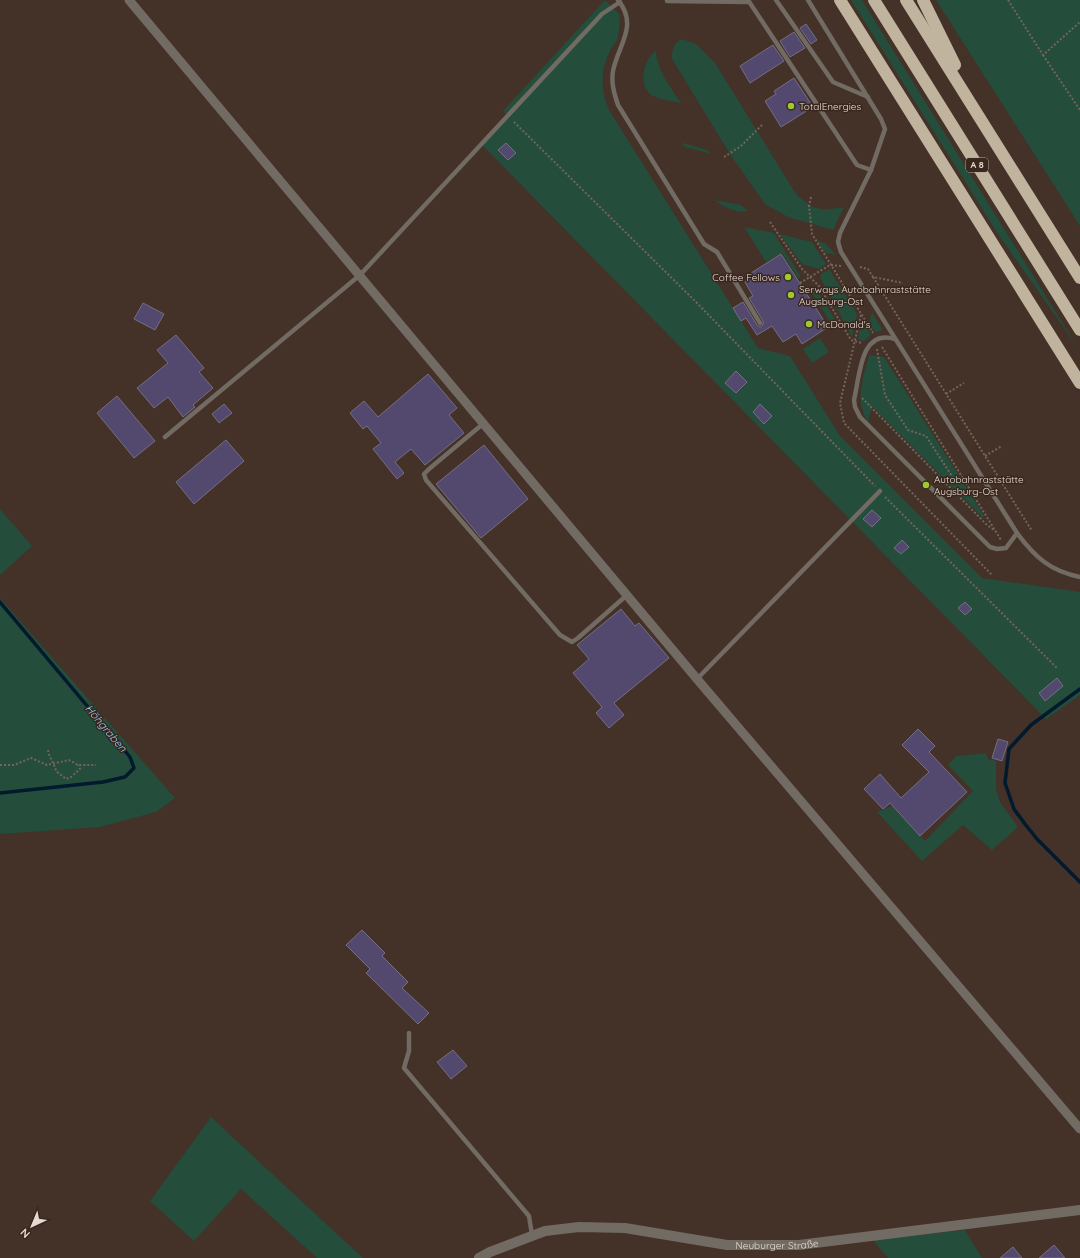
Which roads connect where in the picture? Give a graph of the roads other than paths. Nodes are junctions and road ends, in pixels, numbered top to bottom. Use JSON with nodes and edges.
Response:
{"nodes":[{"id":1,"x":129,"y":0,"type":"edge"},
{"id":2,"x":776,"y":0,"type":"edge"},
{"id":3,"x":808,"y":0,"type":"edge"},
{"id":4,"x":840,"y":0,"type":"edge"},
{"id":5,"x":874,"y":0,"type":"edge"},
{"id":6,"x":906,"y":0,"type":"edge"},
{"id":7,"x":923,"y":0,"type":"edge"},
{"id":8,"x":619,"y":1,"type":"edge"},
{"id":9,"x":667,"y":1,"type":"edge"},
{"id":10,"x":748,"y":1,"type":"edge"},
{"id":11,"x":868,"y":97,"type":"junction"},
{"id":12,"x":985,"y":125,"type":"junction"},
{"id":13,"x":871,"y":170,"type":"junction"},
{"id":14,"x":360,"y":275,"type":"junction"},
{"id":15,"x":1080,"y":278,"type":"edge"},
{"id":16,"x":760,"y":323,"type":"dead end"},
{"id":17,"x":1080,"y":330,"type":"edge"},
{"id":18,"x":896,"y":339,"type":"junction"},
{"id":19,"x":1080,"y":383,"type":"edge"},
{"id":20,"x":484,"y":423,"type":"junction"},
{"id":21,"x":165,"y":437,"type":"dead end"},
{"id":22,"x":880,"y":491,"type":"road end"},
{"id":23,"x":1017,"y":533,"type":"junction"},
{"id":24,"x":1080,"y":576,"type":"edge"},
{"id":25,"x":627,"y":595,"type":"junction"},
{"id":26,"x":697,"y":679,"type":"junction"},
{"id":27,"x":409,"y":1033,"type":"dead end"},
{"id":28,"x":1080,"y":1129,"type":"edge"},
{"id":29,"x":1080,"y":1210,"type":"edge"},
{"id":30,"x":532,"y":1235,"type":"junction"},
{"id":31,"x":480,"y":1258,"type":"edge"}],
"edges":[{"from":1,"to":14,"type":"street"},
{"from":2,"to":11,"type":"lane"},
{"from":3,"to":11,"type":"lane"},
{"from":4,"to":19,"type":"highway"},
{"from":5,"to":17,"type":"highway","number":"A 8"},
{"from":6,"to":12,"type":"highway","number":"A 8"},
{"from":7,"to":12,"type":"highway"},
{"from":8,"to":14,"type":"lane"},
{"from":8,"to":16,"type":"lane"},
{"from":9,"to":10,"type":"lane"},
{"from":10,"to":13,"type":"lane"},
{"from":11,"to":13,"type":"lane"},
{"from":12,"to":15,"type":"highway","number":"A 8"},
{"from":13,"to":18,"type":"lane"},
{"from":14,"to":20,"type":"street"},
{"from":14,"to":21,"type":"lane"},
{"from":18,"to":23,"type":"lane"},
{"from":18,"to":23,"type":"lane"},
{"from":20,"to":25,"type":"street"},
{"from":20,"to":25,"type":"lane"},
{"from":22,"to":26,"type":"lane"},
{"from":23,"to":24,"type":"lane"},
{"from":25,"to":26,"type":"street"},
{"from":26,"to":28,"type":"street"},
{"from":27,"to":30,"type":"lane"},
{"from":29,"to":30,"type":"street","name":"Neuburger Straße"},
{"from":30,"to":31,"type":"street","name":"Neuburger Straße"}]}
